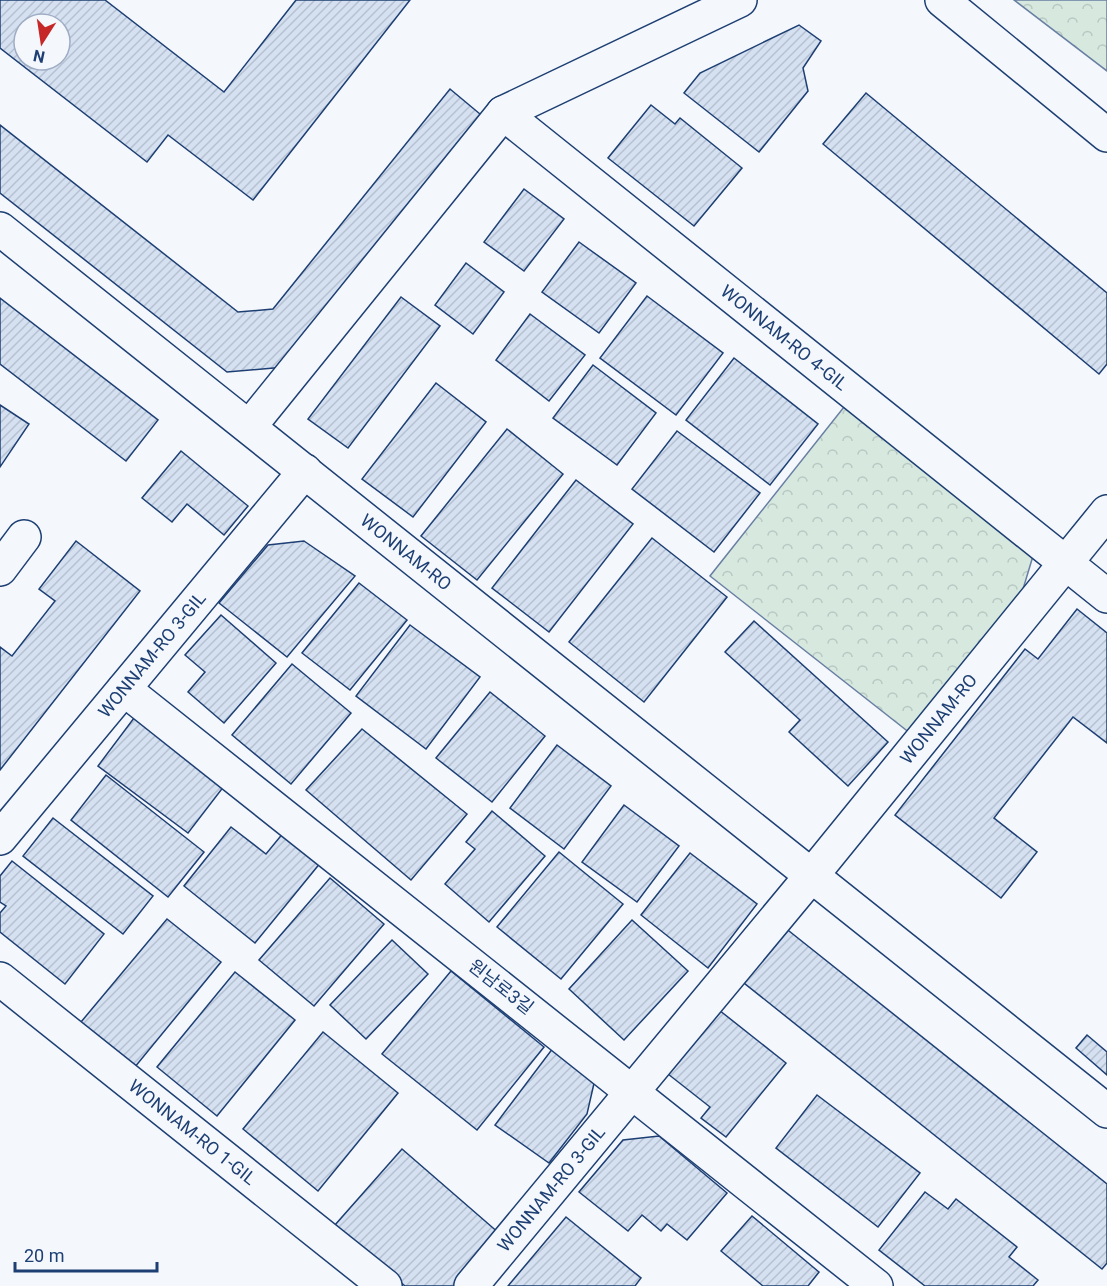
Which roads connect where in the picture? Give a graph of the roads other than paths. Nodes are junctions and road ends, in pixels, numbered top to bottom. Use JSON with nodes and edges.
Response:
{"nodes":[{"id":1,"x":740,"y":0,"type":"edge"},
{"id":2,"x":942,"y":0,"type":"edge"},
{"id":3,"x":502,"y":113,"type":"junction"},
{"id":4,"x":1107,"y":135,"type":"edge"},
{"id":5,"x":0,"y":229,"type":"edge"},
{"id":6,"x":250,"y":426,"type":"junction"},
{"id":7,"x":305,"y":471,"type":"junction"},
{"id":8,"x":1107,"y":512,"type":"edge"},
{"id":9,"x":24,"y":537,"type":"dead end"},
{"id":10,"x":1065,"y":562,"type":"junction"},
{"id":11,"x":0,"y":569,"type":"edge"},
{"id":12,"x":1107,"y":596,"type":"edge"},
{"id":13,"x":124,"y":689,"type":"junction"},
{"id":14,"x":0,"y":838,"type":"edge"},
{"id":15,"x":812,"y":875,"type":"junction"},
{"id":16,"x":0,"y":979,"type":"edge"},
{"id":17,"x":633,"y":1092,"type":"junction"},
{"id":18,"x":1107,"y":1111,"type":"edge"},
{"id":19,"x":385,"y":1286,"type":"edge"},
{"id":20,"x":471,"y":1286,"type":"edge"},
{"id":21,"x":876,"y":1286,"type":"edge"}],
"edges":[{"from":1,"to":3,"type":"street"},
{"from":2,"to":4,"type":"street"},
{"from":3,"to":6,"type":"street"},
{"from":3,"to":10,"type":"street","name":"WONNAM-RO 4-GIL"},
{"from":5,"to":6,"type":"street","name":"WONNAM-RO"},
{"from":6,"to":7,"type":"street","name":"WONNAM-RO"},
{"from":7,"to":13,"type":"street","name":"WONNAM-RO 3-GIL"},
{"from":7,"to":15,"type":"street","name":"WONNAM-RO"},
{"from":8,"to":10,"type":"street"},
{"from":9,"to":11,"type":"street"},
{"from":10,"to":12,"type":"street","name":"WONNAM-RO 4-GIL"},
{"from":10,"to":15,"type":"street","name":"WONNAM-RO"},
{"from":13,"to":14,"type":"street","name":"WONNAM-RO 3-GIL"},
{"from":13,"to":17,"type":"street","name":"원남로3길"},
{"from":15,"to":17,"type":"street","name":"WONNAM-RO"},
{"from":15,"to":18,"type":"street","name":"WONNAM-RO"},
{"from":16,"to":19,"type":"street","name":"WONNAM-RO 1-GIL"},
{"from":17,"to":20,"type":"street","name":"WONNAM-RO 3-GIL"},
{"from":17,"to":21,"type":"street","name":"원남로3길"}]}
